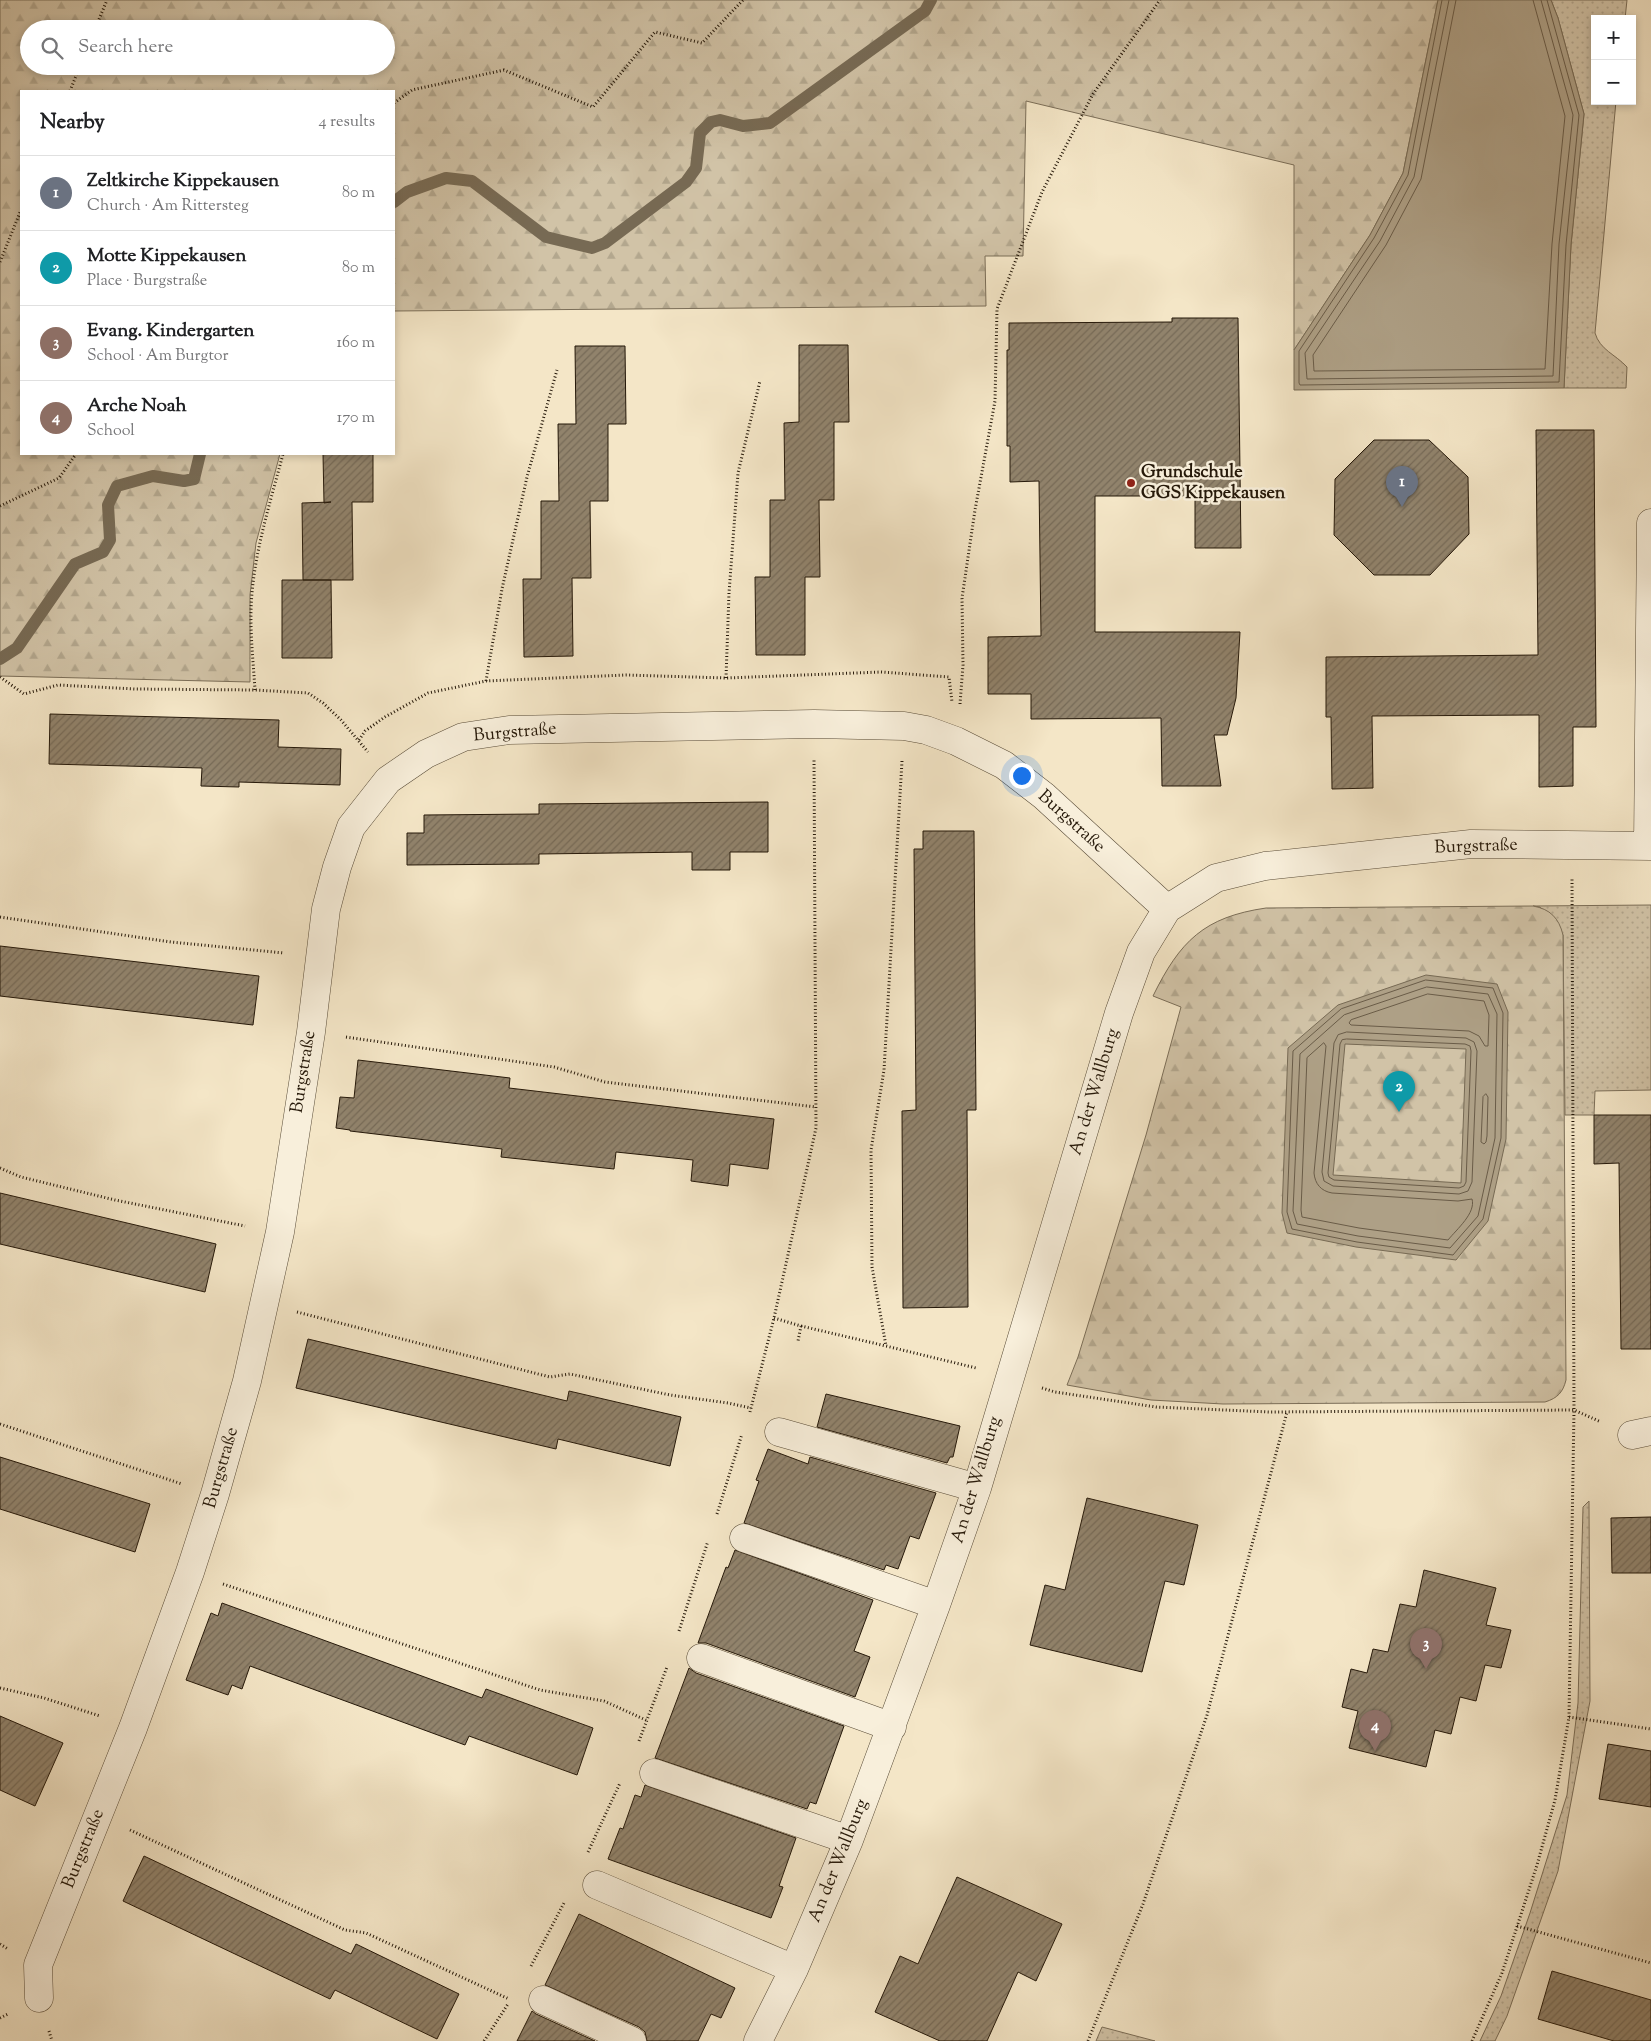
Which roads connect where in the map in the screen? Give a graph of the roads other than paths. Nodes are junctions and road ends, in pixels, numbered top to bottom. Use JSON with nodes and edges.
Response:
{"nodes":[{"id":1,"x":1651,"y":523,"type":"edge"},
{"id":2,"x":1651,"y":539,"type":"edge"},
{"id":3,"x":1650,"y":846,"type":"edge"},
{"id":4,"x":1167,"y":909,"type":"junction"},
{"id":5,"x":779,"y":1432,"type":"dead end"},
{"id":6,"x":977,"y":1488,"type":"junction"},
{"id":7,"x":744,"y":1538,"type":"dead end"},
{"id":8,"x":936,"y":1605,"type":"junction"},
{"id":9,"x":701,"y":1658,"type":"dead end"},
{"id":10,"x":892,"y":1727,"type":"junction"},
{"id":11,"x":654,"y":1773,"type":"dead end"},
{"id":12,"x":849,"y":1840,"type":"junction"},
{"id":13,"x":597,"y":1885,"type":"dead end"},
{"id":14,"x":794,"y":1969,"type":"junction"},
{"id":15,"x":39,"y":1998,"type":"dead end"},
{"id":16,"x":543,"y":2000,"type":"dead end"},
{"id":17,"x":632,"y":2041,"type":"edge"},
{"id":18,"x":758,"y":2041,"type":"edge"}],
"edges":[{"from":1,"to":2,"type":"street"},
{"from":2,"to":3,"type":"street"},
{"from":3,"to":4,"type":"street","name":"Burgstraße"},
{"from":4,"to":6,"type":"street","name":"An der Wallburg"},
{"from":4,"to":15,"type":"street","name":"Burgstraße"},
{"from":5,"to":6,"type":"street"},
{"from":6,"to":8,"type":"street","name":"An der Wallburg"},
{"from":7,"to":8,"type":"street"},
{"from":8,"to":10,"type":"street","name":"An der Wallburg"},
{"from":9,"to":10,"type":"street"},
{"from":10,"to":12,"type":"street","name":"An der Wallburg"},
{"from":11,"to":12,"type":"street"},
{"from":12,"to":14,"type":"street","name":"An der Wallburg"},
{"from":13,"to":14,"type":"street"},
{"from":14,"to":18,"type":"street","name":"An der Wallburg"},
{"from":16,"to":17,"type":"street"}]}
